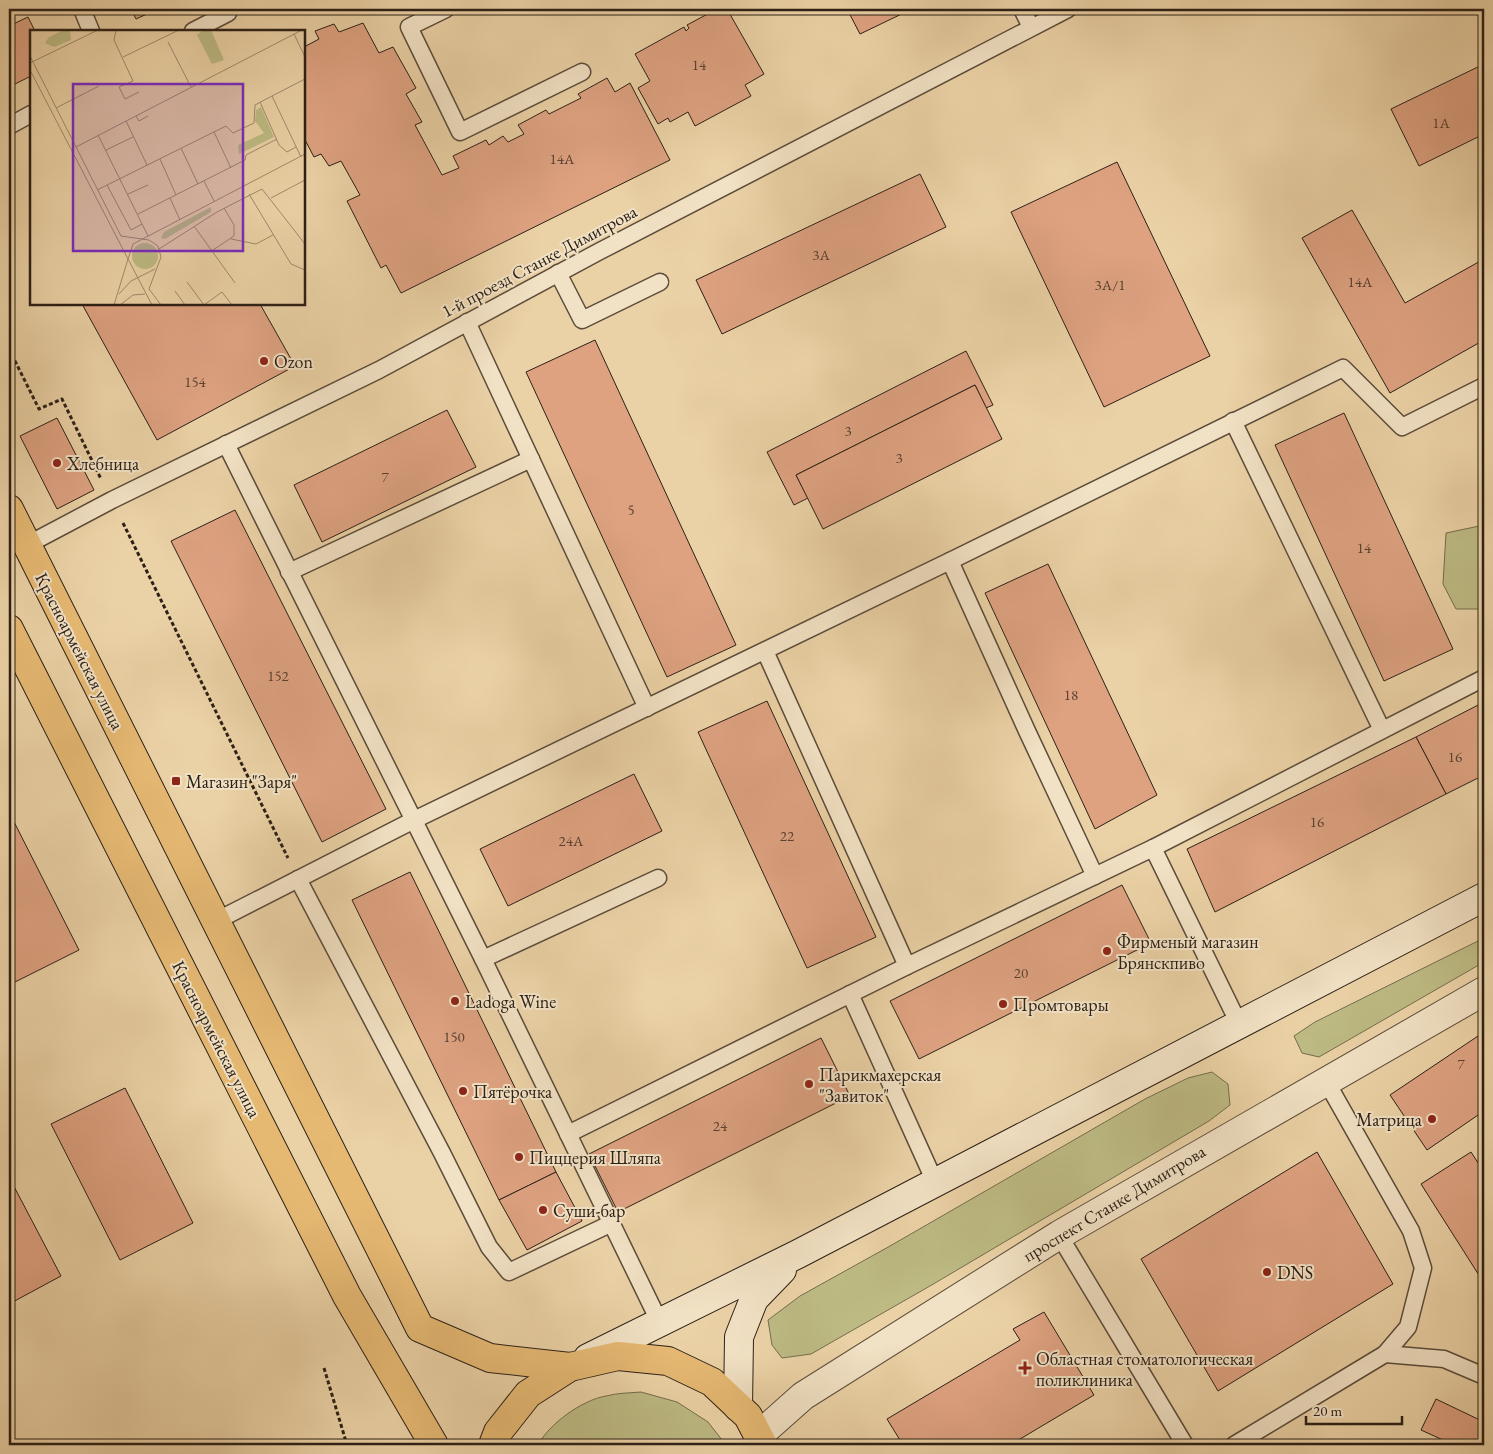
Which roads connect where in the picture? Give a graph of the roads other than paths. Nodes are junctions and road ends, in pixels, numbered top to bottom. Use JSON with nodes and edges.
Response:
{"nodes":[{"id":1,"x":82,"y":9,"type":"edge"},
{"id":2,"x":446,"y":9,"type":"edge"},
{"id":3,"x":1022,"y":9,"type":"edge"},
{"id":4,"x":1068,"y":9,"type":"edge"},
{"id":5,"x":228,"y":14,"type":"dead end"},
{"id":6,"x":1031,"y":27,"type":"junction"},
{"id":7,"x":92,"y":30,"type":"edge"},
{"id":8,"x":195,"y":30,"type":"edge"},
{"id":9,"x":582,"y":72,"type":"dead end"},
{"id":10,"x":30,"y":115,"type":"edge"},
{"id":11,"x":9,"y":126,"type":"edge"},
{"id":12,"x":558,"y":274,"type":"junction"},
{"id":13,"x":660,"y":282,"type":"dead end"},
{"id":14,"x":467,"y":322,"type":"junction"},
{"id":15,"x":1484,"y":386,"type":"edge"},
{"id":16,"x":1233,"y":421,"type":"junction"},
{"id":17,"x":226,"y":444,"type":"junction"},
{"id":18,"x":531,"y":458,"type":"junction"},
{"id":19,"x":9,"y":509,"type":"edge"},
{"id":20,"x":26,"y":545,"type":"junction"},
{"id":21,"x":950,"y":561,"type":"junction"},
{"id":22,"x":289,"y":572,"type":"junction"},
{"id":23,"x":9,"y":629,"type":"edge"},
{"id":24,"x":765,"y":651,"type":"junction"},
{"id":25,"x":1484,"y":678,"type":"edge"},
{"id":26,"x":647,"y":708,"type":"junction"},
{"id":27,"x":1382,"y":730,"type":"junction"},
{"id":28,"x":412,"y":821,"type":"junction"},
{"id":29,"x":1153,"y":848,"type":"junction"},
{"id":30,"x":1095,"y":876,"type":"junction"},
{"id":31,"x":658,"y":878,"type":"dead end"},
{"id":32,"x":298,"y":880,"type":"junction"},
{"id":33,"x":1484,"y":897,"type":"edge"},
{"id":34,"x":216,"y":921,"type":"junction"},
{"id":35,"x":483,"y":959,"type":"junction"},
{"id":36,"x":906,"y":966,"type":"junction"},
{"id":37,"x":1484,"y":991,"type":"edge"},
{"id":38,"x":850,"y":994,"type":"junction"},
{"id":39,"x":1239,"y":1024,"type":"junction"},
{"id":40,"x":1326,"y":1081,"type":"junction"},
{"id":41,"x":568,"y":1134,"type":"junction"},
{"id":42,"x":935,"y":1182,"type":"junction"},
{"id":43,"x":610,"y":1224,"type":"junction"},
{"id":44,"x":1059,"y":1235,"type":"junction"},
{"id":45,"x":798,"y":1254,"type":"junction"},
{"id":46,"x":660,"y":1323,"type":"junction"},
{"id":47,"x":1385,"y":1354,"type":"junction"},
{"id":48,"x":570,"y":1367,"type":"junction"},
{"id":49,"x":1484,"y":1376,"type":"edge"},
{"id":50,"x":738,"y":1407,"type":"junction"},
{"id":51,"x":760,"y":1441,"type":"edge"},
{"id":52,"x":434,"y":1445,"type":"edge"},
{"id":53,"x":493,"y":1445,"type":"edge"},
{"id":54,"x":1185,"y":1445,"type":"edge"},
{"id":55,"x":1234,"y":1445,"type":"edge"}],
"edges":[{"from":1,"to":7,"type":"lane"},
{"from":2,"to":9,"type":"lane"},
{"from":3,"to":6,"type":"lane"},
{"from":4,"to":6,"type":"lane","name":"1-й проезд Станке Димитрова"},
{"from":5,"to":8,"type":"lane"},
{"from":6,"to":12,"type":"lane","name":"1-й проезд Станке Димитрова"},
{"from":10,"to":11,"type":"lane"},
{"from":12,"to":13,"type":"lane"},
{"from":12,"to":14,"type":"lane","name":"1-й проезд Станке Димитрова"},
{"from":14,"to":17,"type":"lane","name":"1-й проезд Станке Димитрова"},
{"from":14,"to":18,"type":"lane"},
{"from":15,"to":16,"type":"lane"},
{"from":16,"to":21,"type":"lane"},
{"from":16,"to":27,"type":"lane"},
{"from":17,"to":20,"type":"lane","name":"1-й проезд Станке Димитрова"},
{"from":17,"to":22,"type":"lane"},
{"from":18,"to":22,"type":"lane"},
{"from":18,"to":26,"type":"lane"},
{"from":19,"to":20,"type":"main road","name":"Красноармейская улица"},
{"from":20,"to":34,"type":"main road","name":"Красноармейская улица"},
{"from":21,"to":24,"type":"lane"},
{"from":21,"to":30,"type":"lane"},
{"from":22,"to":28,"type":"lane"},
{"from":23,"to":52,"type":"main road","name":"Красноармейская улица"},
{"from":24,"to":26,"type":"lane"},
{"from":24,"to":36,"type":"lane"},
{"from":25,"to":27,"type":"lane"},
{"from":26,"to":28,"type":"lane"},
{"from":27,"to":29,"type":"lane"},
{"from":28,"to":32,"type":"lane"},
{"from":28,"to":35,"type":"lane"},
{"from":29,"to":30,"type":"lane"},
{"from":29,"to":39,"type":"lane"},
{"from":30,"to":36,"type":"lane"},
{"from":31,"to":35,"type":"lane"},
{"from":32,"to":34,"type":"lane"},
{"from":32,"to":43,"type":"lane"},
{"from":33,"to":39,"type":"main road"},
{"from":34,"to":48,"type":"main road","name":"Красноармейская улица"},
{"from":35,"to":41,"type":"lane"},
{"from":36,"to":38,"type":"lane"},
{"from":37,"to":40,"type":"main road","name":"проспект Станке Димитрова"},
{"from":38,"to":41,"type":"lane"},
{"from":38,"to":42,"type":"lane"},
{"from":39,"to":42,"type":"main road"},
{"from":40,"to":44,"type":"main road","name":"проспект Станке Димитрова"},
{"from":40,"to":47,"type":"lane"},
{"from":41,"to":43,"type":"lane"},
{"from":42,"to":45,"type":"main road"},
{"from":43,"to":46,"type":"lane"},
{"from":44,"to":51,"type":"main road","name":"проспект Станке Димитрова"},
{"from":44,"to":54,"type":"lane"},
{"from":45,"to":46,"type":"main road"},
{"from":45,"to":50,"type":"main road"},
{"from":46,"to":48,"type":"main road"},
{"from":47,"to":49,"type":"lane"},
{"from":47,"to":55,"type":"lane"},
{"from":48,"to":50,"type":"main road"},
{"from":48,"to":53,"type":"main road"},
{"from":50,"to":51,"type":"main road"}]}
